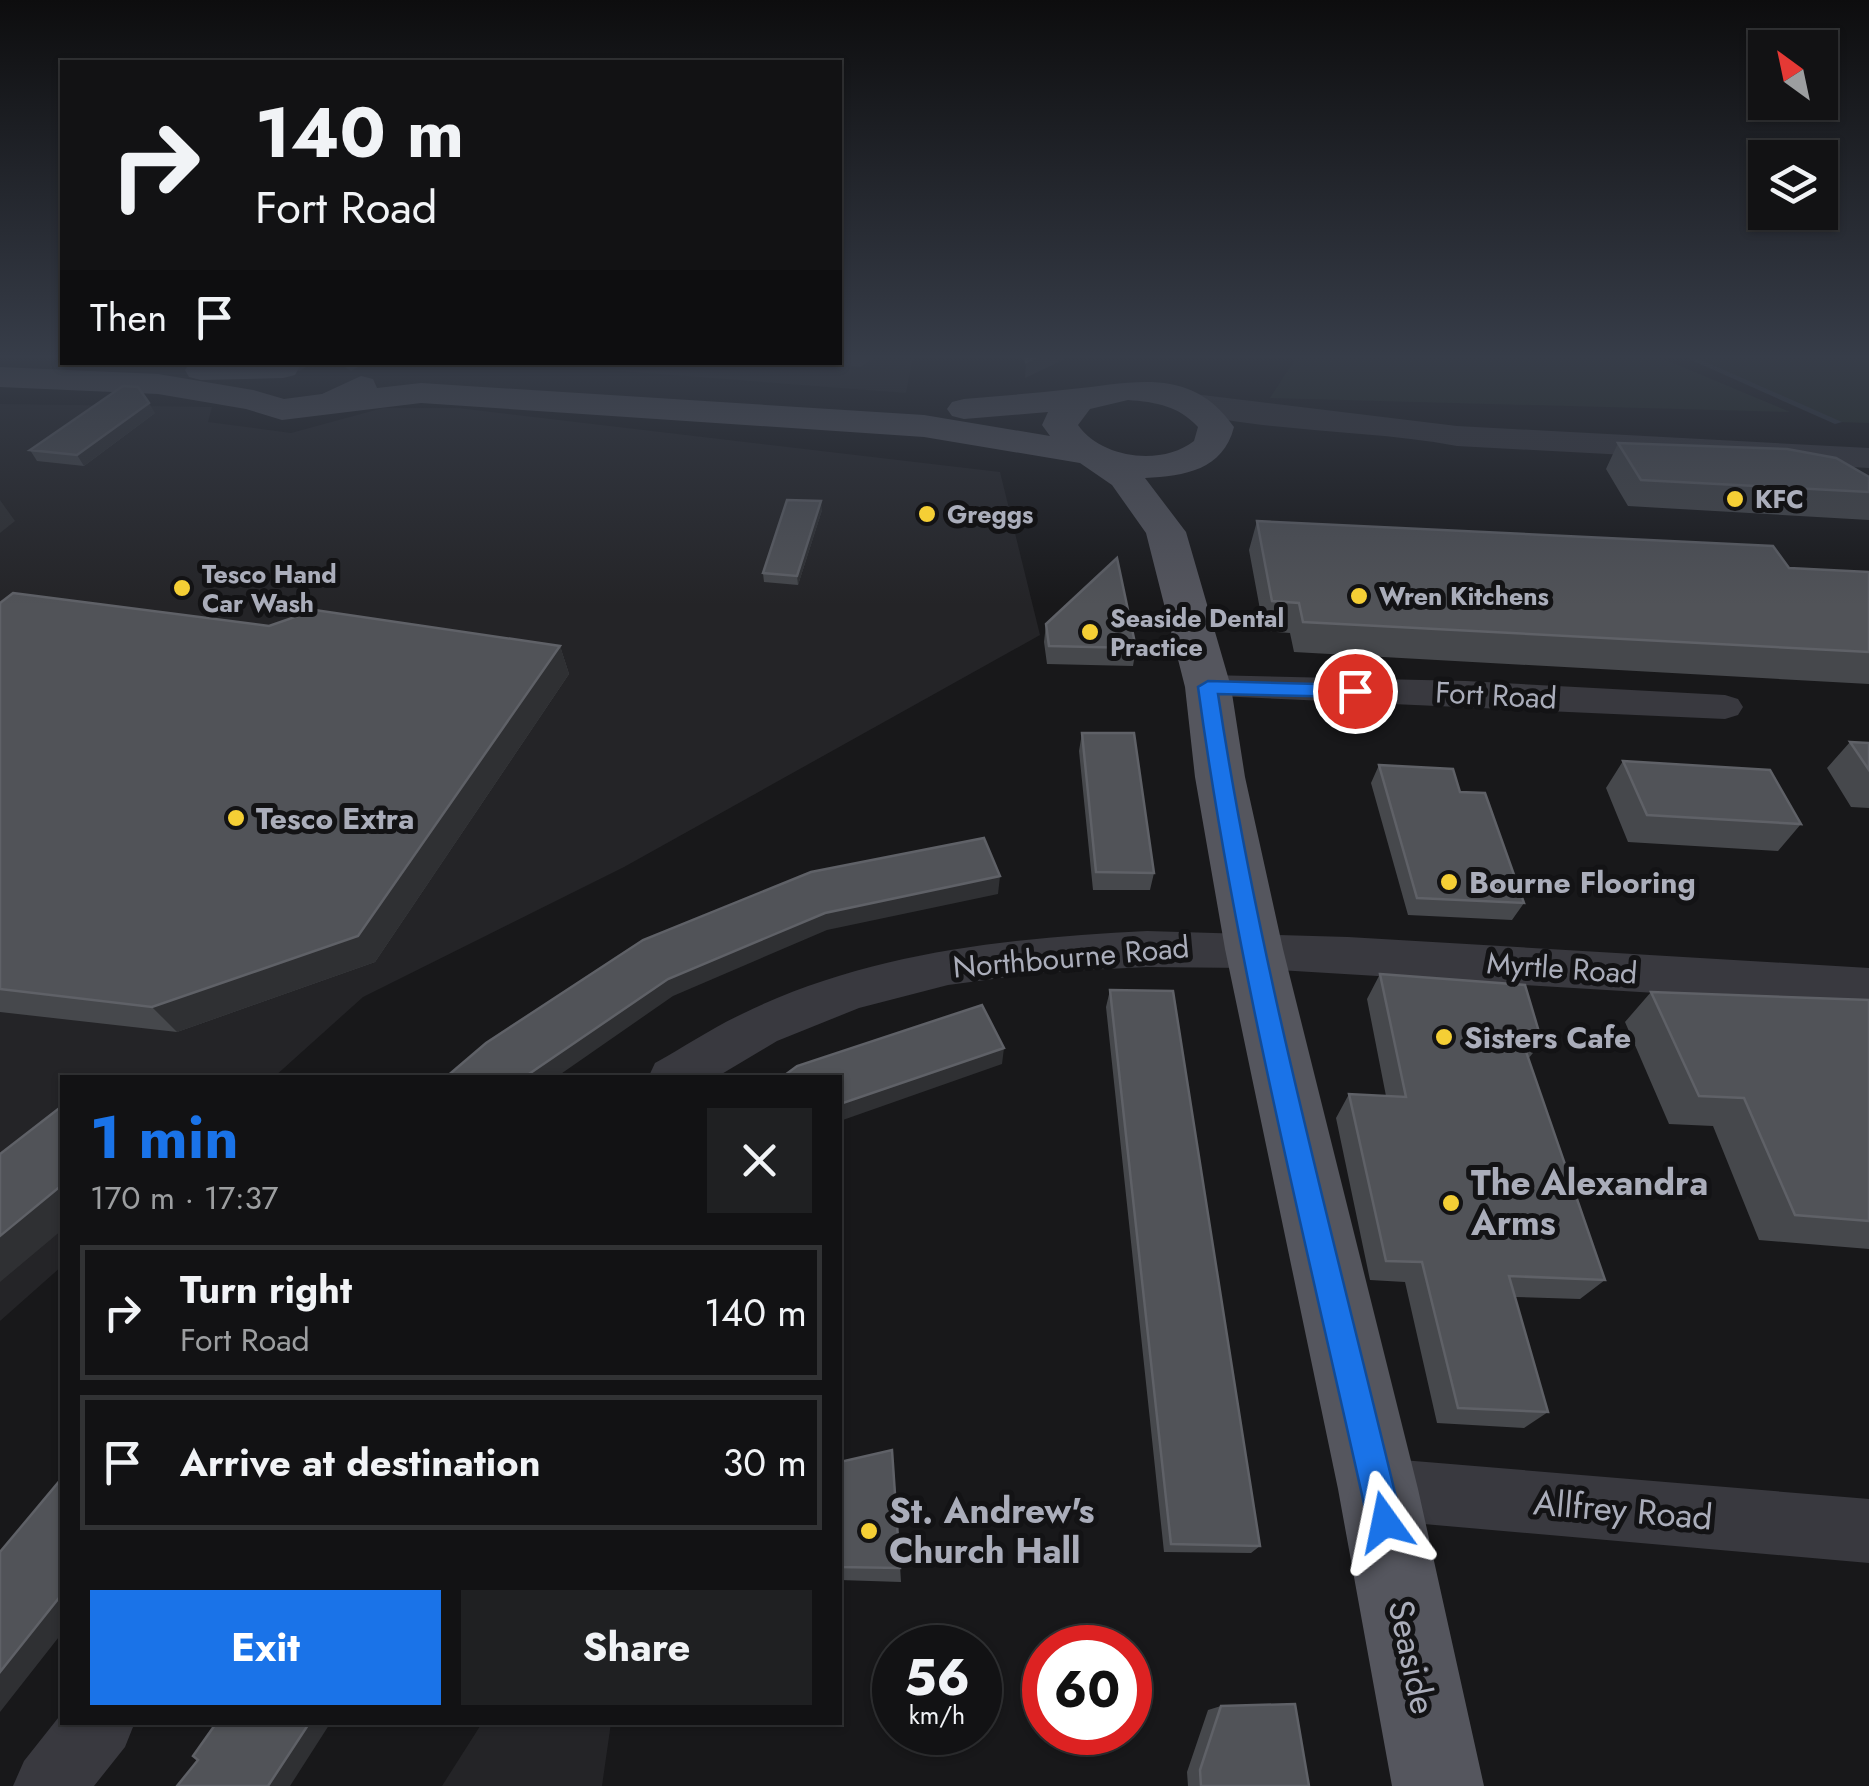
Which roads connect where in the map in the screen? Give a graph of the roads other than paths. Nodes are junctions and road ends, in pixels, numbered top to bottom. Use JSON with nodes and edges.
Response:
{"nodes":[{"id":1,"x":1011,"y":438,"type":"edge"},
{"id":2,"x":1068,"y":438,"type":"edge"},
{"id":3,"x":1216,"y":438,"type":"edge"},
{"id":4,"x":1445,"y":438,"type":"edge"},
{"id":5,"x":1502,"y":438,"type":"edge"},
{"id":6,"x":1092,"y":456,"type":"junction"},
{"id":7,"x":1196,"y":458,"type":"junction"},
{"id":8,"x":1869,"y":458,"type":"edge"},
{"id":9,"x":1166,"y":532,"type":"junction"},
{"id":10,"x":1208,"y":687,"type":"junction"},
{"id":11,"x":1724,"y":707,"type":"dead end"},
{"id":12,"x":1254,"y":949,"type":"junction"},
{"id":13,"x":1869,"y":987,"type":"edge"},
{"id":14,"x":677,"y":1075,"type":"edge"},
{"id":15,"x":1378,"y":1489,"type":"junction"},
{"id":16,"x":1869,"y":1531,"type":"edge"},
{"id":17,"x":98,"y":1725,"type":"edge"},
{"id":18,"x":50,"y":1786,"type":"edge"},
{"id":19,"x":1438,"y":1786,"type":"edge"}],
"edges":[{"from":1,"to":6,"type":"main road"},
{"from":2,"to":6,"type":"main road"},
{"from":3,"to":7,"type":"main road"},
{"from":4,"to":7,"type":"street"},
{"from":5,"to":8,"type":"street"},
{"from":6,"to":7,"type":"main road"},
{"from":6,"to":9,"type":"main road","name":"Seaside"},
{"from":7,"to":9,"type":"main road"},
{"from":9,"to":10,"type":"main road","name":"Seaside"},
{"from":10,"to":11,"type":"street","name":"Fort Road"},
{"from":10,"to":12,"type":"main road","name":"Seaside"},
{"from":12,"to":13,"type":"street","name":"Myrtle Road"},
{"from":12,"to":14,"type":"street","name":"Northbourne Road"},
{"from":12,"to":15,"type":"main road","name":"Seaside"},
{"from":15,"to":16,"type":"street","name":"Allfrey Road"},
{"from":15,"to":19,"type":"main road","name":"Seaside"},
{"from":17,"to":18,"type":"street"}]}
